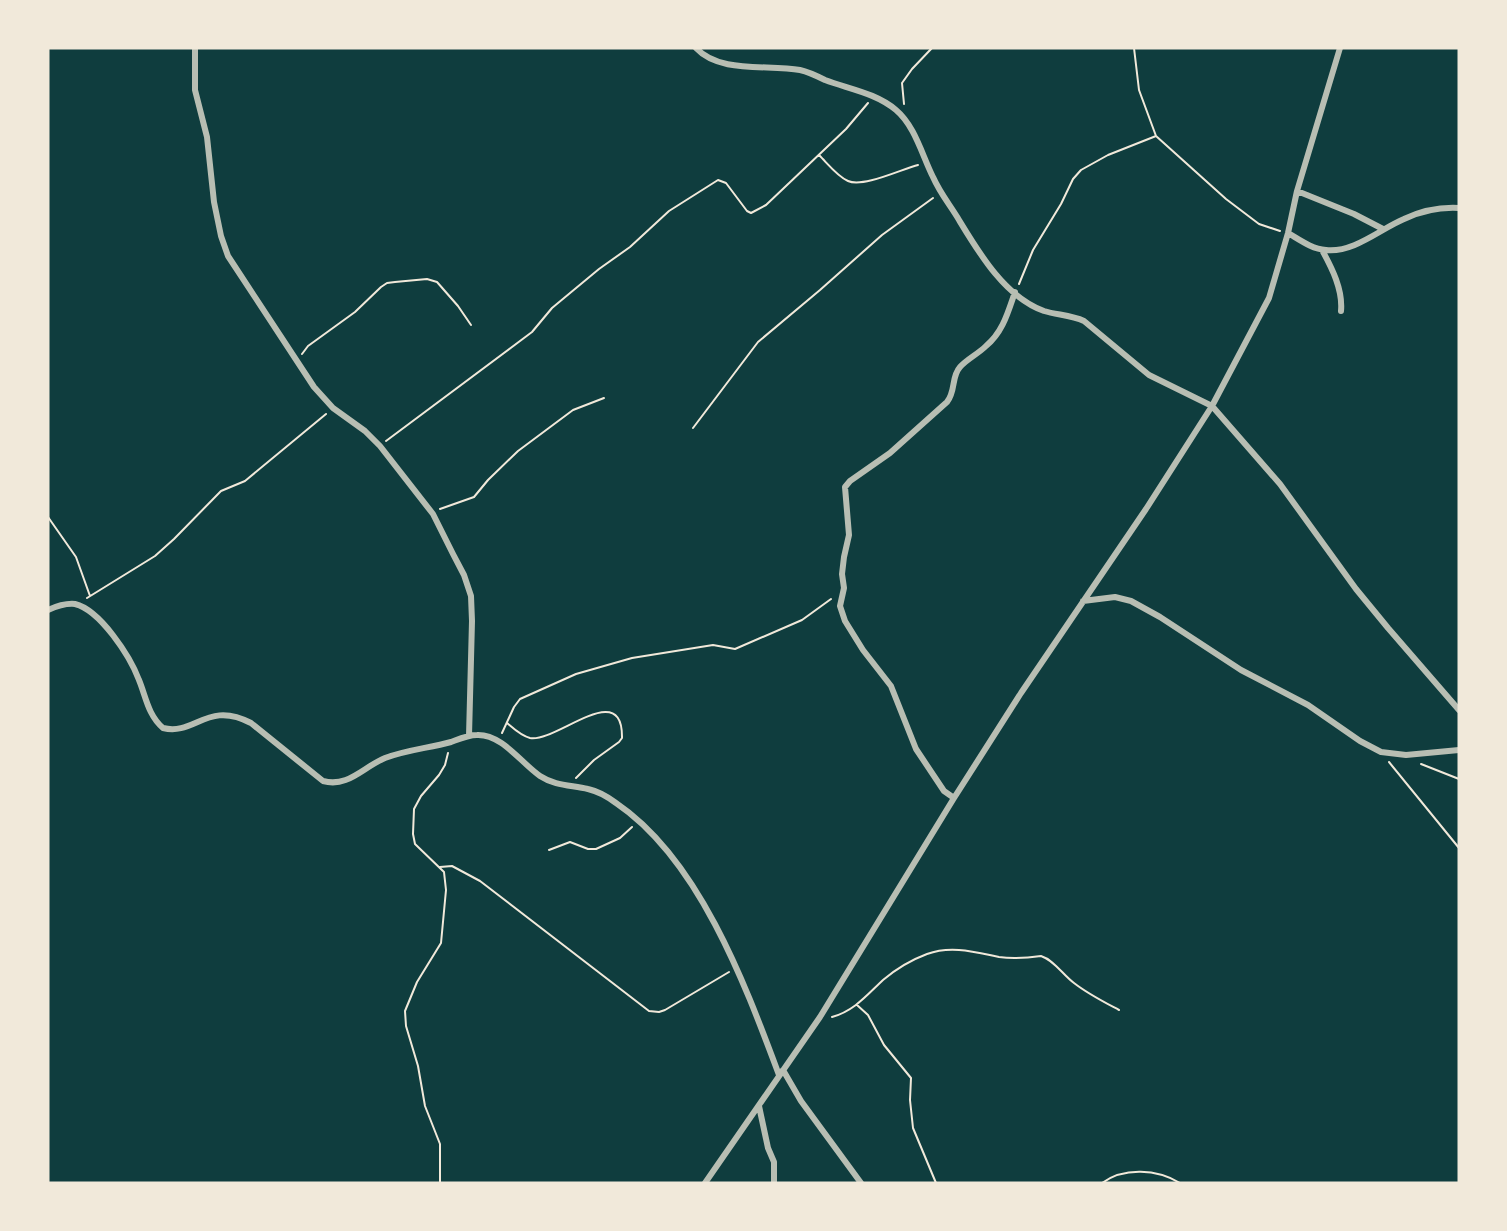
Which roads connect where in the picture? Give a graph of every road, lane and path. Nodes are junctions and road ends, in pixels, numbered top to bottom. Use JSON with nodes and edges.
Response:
{"nodes":[{"id":1,"x":195,"y":48,"type":"edge"},
{"id":2,"x":696,"y":48,"type":"edge"},
{"id":3,"x":932,"y":48,"type":"edge"},
{"id":4,"x":1134,"y":48,"type":"edge"},
{"id":5,"x":1340,"y":48,"type":"edge"},
{"id":6,"x":873,"y":96,"type":"junction"},
{"id":7,"x":904,"y":118,"type":"junction"},
{"id":8,"x":1156,"y":136,"type":"junction"},
{"id":9,"x":819,"y":155,"type":"junction"},
{"id":10,"x":926,"y":162,"type":"junction"},
{"id":11,"x":1297,"y":191,"type":"junction"},
{"id":12,"x":941,"y":193,"type":"junction"},
{"id":13,"x":1459,"y":208,"type":"edge"},
{"id":14,"x":1383,"y":229,"type":"junction"},
{"id":15,"x":1288,"y":233,"type":"junction"},
{"id":16,"x":1322,"y":250,"type":"junction"},
{"id":17,"x":1015,"y":292,"type":"junction"},
{"id":18,"x":1341,"y":311,"type":"dead end"},
{"id":19,"x":471,"y":325,"type":"dead end"},
{"id":20,"x":300,"y":365,"type":"junction"},
{"id":21,"x":604,"y":398,"type":"dead end"},
{"id":22,"x":1212,"y":406,"type":"junction"},
{"id":23,"x":333,"y":408,"type":"junction"},
{"id":24,"x":693,"y":428,"type":"dead end"},
{"id":25,"x":380,"y":446,"type":"junction"},
{"id":26,"x":433,"y":514,"type":"junction"},
{"id":27,"x":48,"y":518,"type":"edge"},
{"id":28,"x":843,"y":594,"type":"junction"},
{"id":29,"x":90,"y":596,"type":"junction"},
{"id":30,"x":1083,"y":601,"type":"junction"},
{"id":31,"x":78,"y":605,"type":"junction"},
{"id":32,"x":48,"y":610,"type":"edge"},
{"id":33,"x":1459,"y":710,"type":"edge"},
{"id":34,"x":507,"y":723,"type":"junction"},
{"id":35,"x":469,"y":736,"type":"junction"},
{"id":36,"x":499,"y":741,"type":"junction"},
{"id":37,"x":451,"y":742,"type":"junction"},
{"id":38,"x":1459,"y":750,"type":"edge"},
{"id":39,"x":1381,"y":752,"type":"junction"},
{"id":40,"x":1406,"y":755,"type":"junction"},
{"id":41,"x":1459,"y":779,"type":"edge"},
{"id":42,"x":568,"y":786,"type":"junction"},
{"id":43,"x":954,"y":798,"type":"junction"},
{"id":44,"x":644,"y":825,"type":"junction"},
{"id":45,"x":1459,"y":848,"type":"edge"},
{"id":46,"x":549,"y":850,"type":"dead end"},
{"id":47,"x":440,"y":867,"type":"junction"},
{"id":48,"x":735,"y":968,"type":"junction"},
{"id":49,"x":857,"y":1005,"type":"junction"},
{"id":50,"x":1119,"y":1010,"type":"dead end"},
{"id":51,"x":820,"y":1017,"type":"junction"},
{"id":52,"x":781,"y":1072,"type":"junction"},
{"id":53,"x":759,"y":1106,"type":"junction"},
{"id":54,"x":440,"y":1183,"type":"edge"},
{"id":55,"x":705,"y":1183,"type":"edge"},
{"id":56,"x":774,"y":1183,"type":"edge"},
{"id":57,"x":861,"y":1183,"type":"edge"},
{"id":58,"x":936,"y":1183,"type":"edge"},
{"id":59,"x":1102,"y":1183,"type":"edge"},
{"id":60,"x":1180,"y":1183,"type":"edge"}],
"edges":[{"from":1,"to":20,"type":"street"},
{"from":2,"to":6,"type":"street"},
{"from":3,"to":7,"type":"path"},
{"from":4,"to":8,"type":"path"},
{"from":5,"to":11,"type":"street"},
{"from":6,"to":7,"type":"street"},
{"from":6,"to":9,"type":"path"},
{"from":7,"to":10,"type":"street"},
{"from":8,"to":15,"type":"path"},
{"from":8,"to":17,"type":"path"},
{"from":9,"to":10,"type":"path"},
{"from":9,"to":25,"type":"path"},
{"from":10,"to":12,"type":"street"},
{"from":11,"to":14,"type":"street"},
{"from":11,"to":15,"type":"street"},
{"from":12,"to":17,"type":"street"},
{"from":12,"to":24,"type":"path"},
{"from":13,"to":14,"type":"street"},
{"from":14,"to":16,"type":"street"},
{"from":15,"to":16,"type":"street"},
{"from":15,"to":22,"type":"street"},
{"from":16,"to":18,"type":"street"},
{"from":17,"to":22,"type":"street"},
{"from":17,"to":28,"type":"street"},
{"from":19,"to":20,"type":"path"},
{"from":20,"to":23,"type":"street"},
{"from":21,"to":26,"type":"path"},
{"from":22,"to":30,"type":"street"},
{"from":22,"to":33,"type":"street"},
{"from":23,"to":25,"type":"street"},
{"from":23,"to":29,"type":"path"},
{"from":25,"to":26,"type":"street"},
{"from":26,"to":35,"type":"street"},
{"from":27,"to":29,"type":"path"},
{"from":28,"to":34,"type":"path"},
{"from":28,"to":43,"type":"street"},
{"from":29,"to":31,"type":"path"},
{"from":30,"to":39,"type":"street"},
{"from":30,"to":43,"type":"street"},
{"from":31,"to":32,"type":"street"},
{"from":31,"to":37,"type":"street"},
{"from":34,"to":36,"type":"path"},
{"from":34,"to":42,"type":"path"},
{"from":35,"to":36,"type":"street"},
{"from":35,"to":37,"type":"street"},
{"from":36,"to":42,"type":"street"},
{"from":37,"to":47,"type":"path"},
{"from":38,"to":40,"type":"street"},
{"from":39,"to":40,"type":"street"},
{"from":39,"to":45,"type":"path"},
{"from":40,"to":41,"type":"path"},
{"from":42,"to":44,"type":"street"},
{"from":43,"to":51,"type":"street"},
{"from":44,"to":46,"type":"path"},
{"from":44,"to":48,"type":"street"},
{"from":47,"to":48,"type":"path"},
{"from":47,"to":54,"type":"path"},
{"from":48,"to":52,"type":"street"},
{"from":49,"to":50,"type":"path"},
{"from":49,"to":51,"type":"path"},
{"from":49,"to":58,"type":"path"},
{"from":51,"to":52,"type":"street"},
{"from":52,"to":53,"type":"street"},
{"from":52,"to":57,"type":"street"},
{"from":53,"to":55,"type":"street"},
{"from":53,"to":56,"type":"street"},
{"from":59,"to":60,"type":"path"}]}
